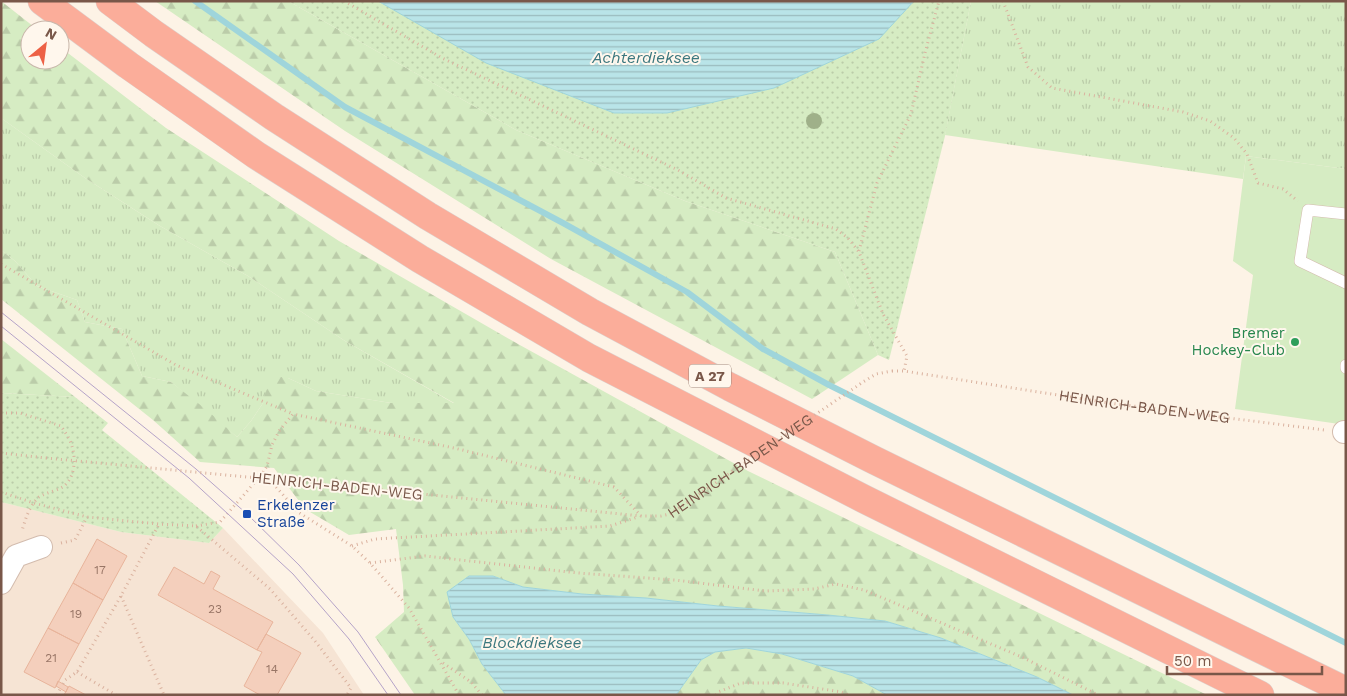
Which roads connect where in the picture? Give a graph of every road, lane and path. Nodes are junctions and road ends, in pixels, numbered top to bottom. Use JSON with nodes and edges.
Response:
{"nodes":[{"id":1,"x":42,"y":1,"type":"edge"},
{"id":2,"x":110,"y":1,"type":"edge"},
{"id":3,"x":344,"y":1,"type":"edge"},
{"id":4,"x":939,"y":1,"type":"edge"},
{"id":5,"x":1003,"y":1,"type":"edge"},
{"id":6,"x":1308,"y":210,"type":"junction"},
{"id":7,"x":1346,"y":214,"type":"edge"},
{"id":8,"x":859,"y":252,"type":"junction"},
{"id":9,"x":1,"y":264,"type":"edge"},
{"id":10,"x":1346,"y":283,"type":"edge"},
{"id":11,"x":904,"y":371,"type":"junction"},
{"id":12,"x":1,"y":413,"type":"edge"},
{"id":13,"x":293,"y":414,"type":"junction"},
{"id":14,"x":1345,"y":432,"type":"edge"},
{"id":15,"x":1,"y":453,"type":"edge"},
{"id":16,"x":263,"y":472,"type":"junction"},
{"id":17,"x":1,"y":492,"type":"edge"},
{"id":18,"x":34,"y":503,"type":"junction"},
{"id":19,"x":641,"y":516,"type":"junction"},
{"id":20,"x":87,"y":517,"type":"junction"},
{"id":21,"x":159,"y":524,"type":"junction"},
{"id":22,"x":196,"y":526,"type":"junction"},
{"id":23,"x":352,"y":546,"type":"junction"},
{"id":24,"x":41,"y":547,"type":"joint"},
{"id":25,"x":370,"y":563,"type":"junction"},
{"id":26,"x":1,"y":583,"type":"edge"},
{"id":27,"x":121,"y":596,"type":"junction"},
{"id":28,"x":440,"y":661,"type":"junction"},
{"id":29,"x":77,"y":672,"type":"junction"},
{"id":30,"x":63,"y":684,"type":"dead end"},
{"id":31,"x":60,"y":688,"type":"dead end"},
{"id":32,"x":1346,"y":691,"type":"edge"},
{"id":33,"x":57,"y":695,"type":"edge"},
{"id":34,"x":116,"y":695,"type":"edge"},
{"id":35,"x":164,"y":695,"type":"edge"},
{"id":36,"x":347,"y":695,"type":"edge"},
{"id":37,"x":459,"y":695,"type":"edge"},
{"id":38,"x":482,"y":695,"type":"edge"},
{"id":39,"x":716,"y":695,"type":"edge"},
{"id":40,"x":848,"y":695,"type":"edge"},
{"id":41,"x":1098,"y":695,"type":"edge"},
{"id":42,"x":1260,"y":695,"type":"edge"}],
"edges":[{"from":1,"to":42,"type":"highway","number":"A 27"},
{"from":2,"to":32,"type":"highway","number":"A 27"},
{"from":3,"to":8,"type":"path"},
{"from":4,"to":8,"type":"path"},
{"from":5,"to":6,"type":"path"},
{"from":6,"to":7,"type":"lane"},
{"from":6,"to":10,"type":"lane"},
{"from":8,"to":11,"type":"path"},
{"from":9,"to":13,"type":"path"},
{"from":11,"to":14,"type":"path","name":"HEINRICH-BADEN-WEG"},
{"from":11,"to":19,"type":"path","name":"HEINRICH-BADEN-WEG","bridge":true},
{"from":12,"to":18,"type":"path"},
{"from":13,"to":16,"type":"path"},
{"from":13,"to":19,"type":"path"},
{"from":15,"to":19,"type":"path","name":"HEINRICH-BADEN-WEG","bridge":true},
{"from":16,"to":22,"type":"path"},
{"from":16,"to":23,"type":"path"},
{"from":17,"to":18,"type":"path"},
{"from":18,"to":20,"type":"path"},
{"from":19,"to":23,"type":"path"},
{"from":20,"to":21,"type":"path"},
{"from":20,"to":24,"type":"path"},
{"from":21,"to":22,"type":"path"},
{"from":21,"to":27,"type":"path"},
{"from":22,"to":36,"type":"path"},
{"from":23,"to":25,"type":"path"},
{"from":24,"to":26,"type":"street"},
{"from":25,"to":28,"type":"path"},
{"from":25,"to":41,"type":"path"},
{"from":27,"to":29,"type":"path"},
{"from":27,"to":35,"type":"path"},
{"from":28,"to":37,"type":"path"},
{"from":28,"to":38,"type":"path"},
{"from":29,"to":30,"type":"path"},
{"from":29,"to":34,"type":"path"},
{"from":31,"to":33,"type":"path"},
{"from":39,"to":40,"type":"path"}]}
